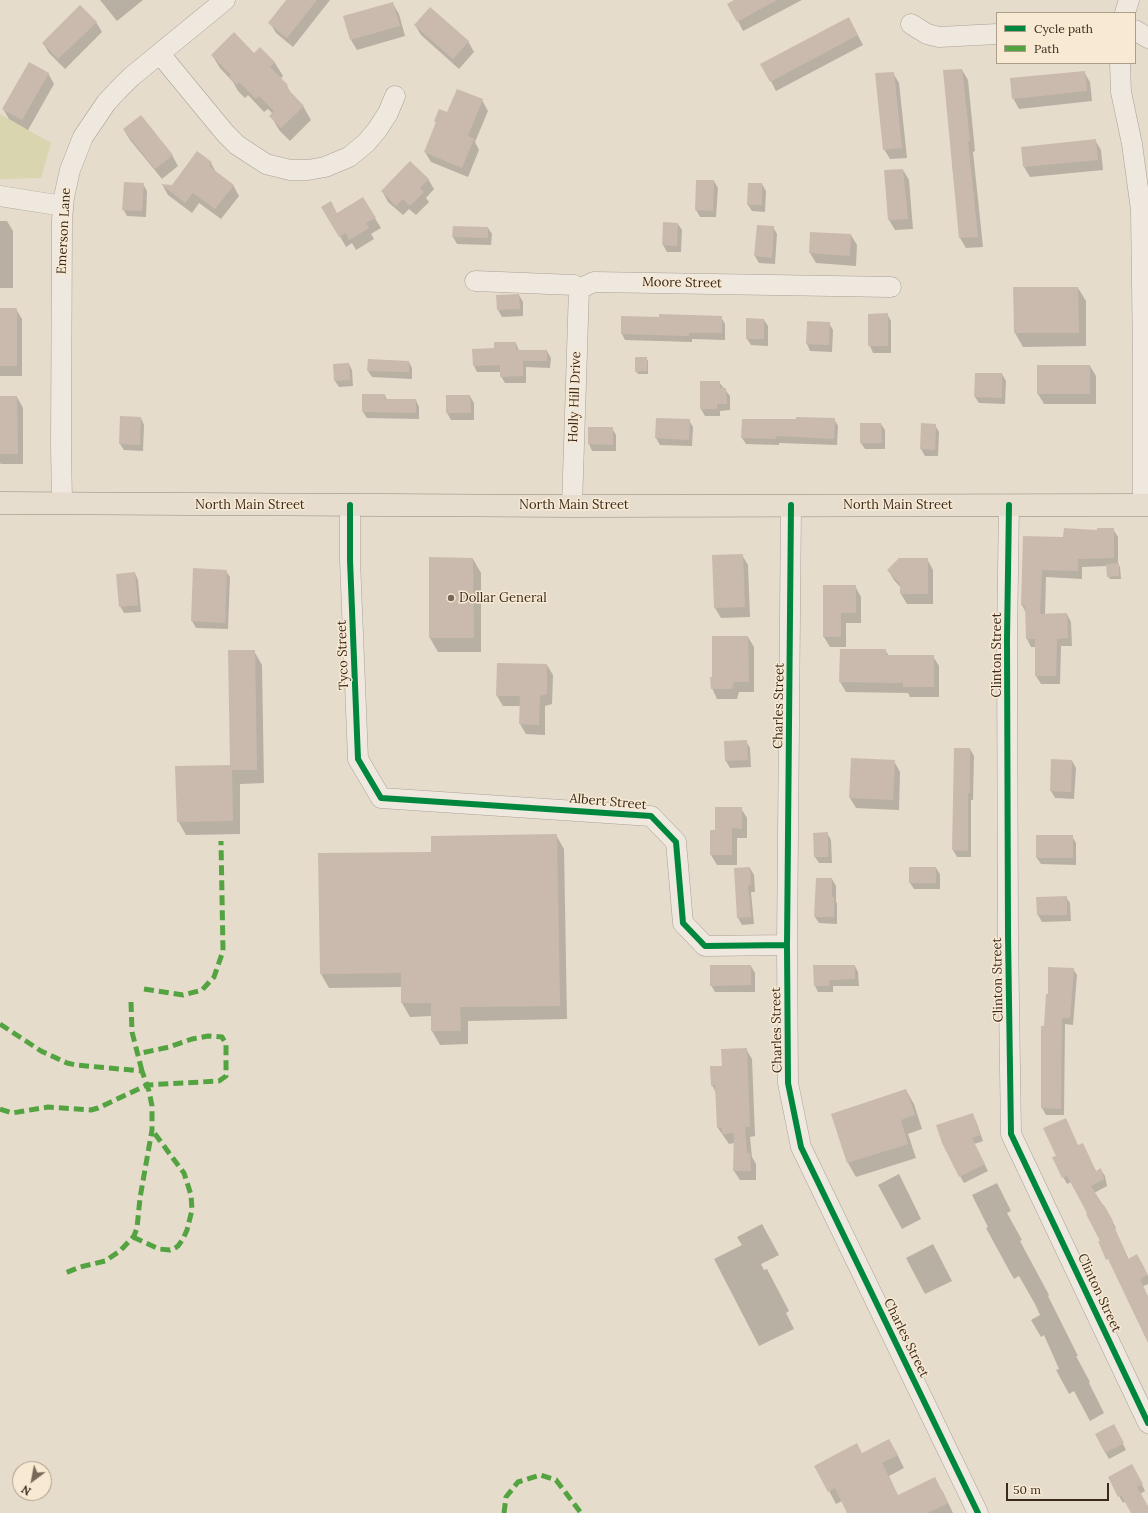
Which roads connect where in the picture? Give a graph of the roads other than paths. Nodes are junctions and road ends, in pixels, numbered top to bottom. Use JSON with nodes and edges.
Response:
{"nodes":[{"id":1,"x":225,"y":0,"type":"edge"},
{"id":2,"x":1129,"y":0,"type":"edge"},
{"id":3,"x":1125,"y":12,"type":"edge"},
{"id":4,"x":911,"y":24,"type":"dead end"},
{"id":5,"x":1136,"y":31,"type":"edge"},
{"id":6,"x":996,"y":34,"type":"edge"},
{"id":7,"x":1148,"y":38,"type":"edge"},
{"id":8,"x":160,"y":54,"type":"junction"},
{"id":9,"x":1120,"y":64,"type":"edge"},
{"id":10,"x":395,"y":96,"type":"dead end"},
{"id":11,"x":0,"y":196,"type":"edge"},
{"id":12,"x":63,"y":206,"type":"junction"},
{"id":13,"x":475,"y":281,"type":"dead end"},
{"id":14,"x":891,"y":287,"type":"dead end"},
{"id":15,"x":579,"y":289,"type":"junction"},
{"id":16,"x":0,"y":503,"type":"edge"},
{"id":17,"x":62,"y":503,"type":"junction"},
{"id":18,"x":350,"y":505,"type":"junction"},
{"id":19,"x":791,"y":505,"type":"junction"},
{"id":20,"x":1009,"y":505,"type":"junction"},
{"id":21,"x":1145,"y":505,"type":"edge"},
{"id":22,"x":572,"y":506,"type":"junction"},
{"id":23,"x":381,"y":798,"type":"joint"},
{"id":24,"x":787,"y":945,"type":"junction"},
{"id":25,"x":1148,"y":1423,"type":"edge"},
{"id":26,"x":978,"y":1513,"type":"edge"}],
"edges":[{"from":1,"to":8,"type":"street","name":"Emerson Lane"},
{"from":2,"to":3,"type":"street"},
{"from":4,"to":6,"type":"street"},
{"from":5,"to":7,"type":"street"},
{"from":8,"to":10,"type":"street"},
{"from":8,"to":12,"type":"street","name":"Emerson Lane"},
{"from":9,"to":21,"type":"street"},
{"from":11,"to":12,"type":"street"},
{"from":12,"to":17,"type":"street","name":"Emerson Lane"},
{"from":13,"to":15,"type":"street"},
{"from":14,"to":15,"type":"street","name":"Moore Street"},
{"from":15,"to":22,"type":"street","name":"Holly Hill Drive"},
{"from":16,"to":17,"type":"main road","name":"North Main Street"},
{"from":17,"to":18,"type":"main road","name":"North Main Street"},
{"from":18,"to":22,"type":"main road","name":"North Main Street"},
{"from":18,"to":23,"type":"street","name":"Tyco Street"},
{"from":19,"to":20,"type":"main road","name":"North Main Street"},
{"from":19,"to":22,"type":"main road","name":"North Main Street"},
{"from":19,"to":24,"type":"street","name":"Charles Street"},
{"from":20,"to":21,"type":"main road","name":"North Main Street"},
{"from":20,"to":25,"type":"street","name":"Clinton Street"},
{"from":23,"to":24,"type":"street","name":"Albert Street"},
{"from":24,"to":26,"type":"street","name":"Charles Street"}]}
